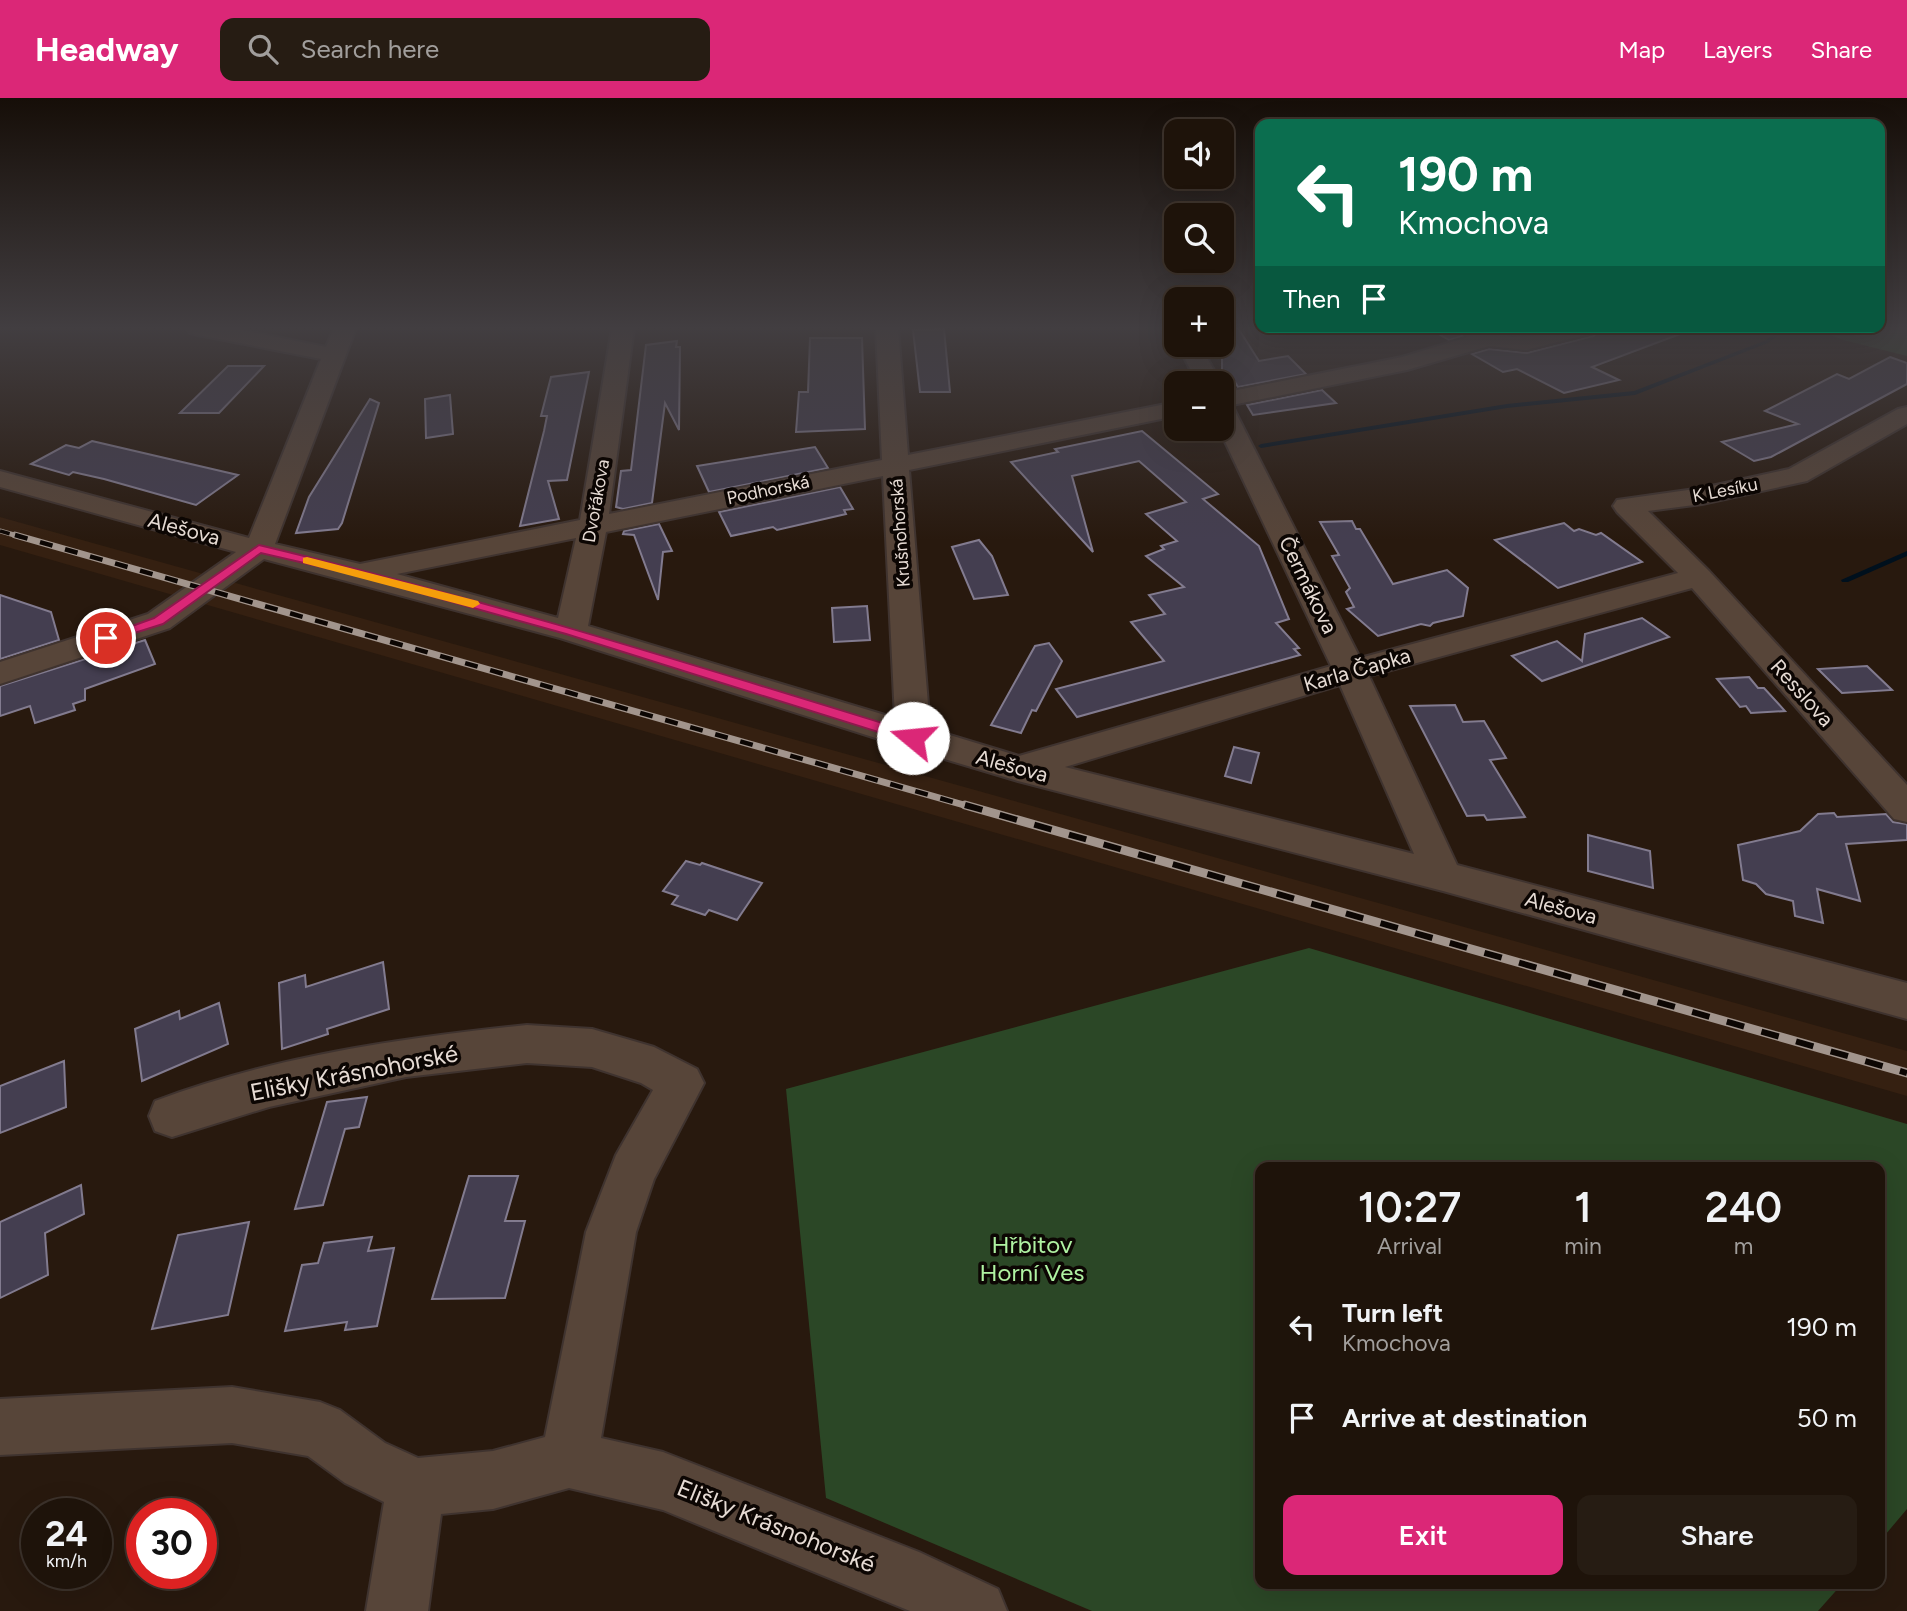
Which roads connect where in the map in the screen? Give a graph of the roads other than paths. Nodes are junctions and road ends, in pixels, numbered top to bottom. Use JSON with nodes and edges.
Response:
{"nodes":[{"id":1,"x":317,"y":399,"type":"edge"},
{"id":2,"x":612,"y":399,"type":"edge"},
{"id":3,"x":891,"y":399,"type":"edge"},
{"id":4,"x":1164,"y":411,"type":"edge"},
{"id":5,"x":1907,"y":414,"type":"edge"},
{"id":6,"x":1234,"y":434,"type":"edge"},
{"id":7,"x":895,"y":464,"type":"junction"},
{"id":8,"x":0,"y":480,"type":"edge"},
{"id":9,"x":593,"y":527,"type":"junction"},
{"id":10,"x":259,"y":549,"type":"junction"},
{"id":11,"x":359,"y":572,"type":"junction"},
{"id":12,"x":1698,"y":577,"type":"junction"},
{"id":13,"x":570,"y":631,"type":"junction"},
{"id":14,"x":1350,"y":671,"type":"junction"},
{"id":15,"x":0,"y":673,"type":"edge"},
{"id":16,"x":913,"y":738,"type":"junction"},
{"id":17,"x":1018,"y":768,"type":"junction"},
{"id":18,"x":1907,"y":809,"type":"edge"},
{"id":19,"x":1443,"y":876,"type":"junction"},
{"id":20,"x":1907,"y":1001,"type":"edge"},
{"id":21,"x":172,"y":1116,"type":"dead end"},
{"id":22,"x":0,"y":1427,"type":"edge"},
{"id":23,"x":569,"y":1460,"type":"junction"},
{"id":24,"x":416,"y":1487,"type":"junction"},
{"id":25,"x":397,"y":1611,"type":"edge"},
{"id":26,"x":976,"y":1611,"type":"edge"}],
"edges":[{"from":1,"to":10,"type":"street"},
{"from":2,"to":9,"type":"street","name":"Dvořákova"},
{"from":3,"to":7,"type":"street","name":"Krušnohorská"},
{"from":4,"to":7,"type":"street","name":"Podhorská"},
{"from":5,"to":12,"type":"street","name":"K Lesíku"},
{"from":6,"to":14,"type":"street","name":"Čermákova"},
{"from":7,"to":9,"type":"street","name":"Podhorská"},
{"from":7,"to":16,"type":"street","name":"Krušnohorská"},
{"from":8,"to":10,"type":"street","name":"Alešova"},
{"from":9,"to":11,"type":"street","name":"Podhorská"},
{"from":9,"to":13,"type":"street","name":"Dvořákova"},
{"from":10,"to":11,"type":"street","name":"Alešova"},
{"from":10,"to":15,"type":"street"},
{"from":11,"to":13,"type":"street","name":"Alešova"},
{"from":12,"to":14,"type":"street","name":"Karla Čapka"},
{"from":12,"to":18,"type":"street","name":"Resslova"},
{"from":13,"to":16,"type":"street","name":"Alešova"},
{"from":14,"to":17,"type":"street","name":"Karla Čapka"},
{"from":14,"to":19,"type":"street","name":"Čermákova"},
{"from":16,"to":17,"type":"street","name":"Alešova"},
{"from":17,"to":19,"type":"street","name":"Alešova"},
{"from":19,"to":20,"type":"street","name":"Alešova"},
{"from":21,"to":23,"type":"street","name":"Elišky Krásnohorské"},
{"from":22,"to":24,"type":"street"},
{"from":23,"to":24,"type":"street","name":"Elišky Krásnohorské"},
{"from":23,"to":26,"type":"street","name":"Elišky Krásnohorské"},
{"from":24,"to":25,"type":"street"}]}
